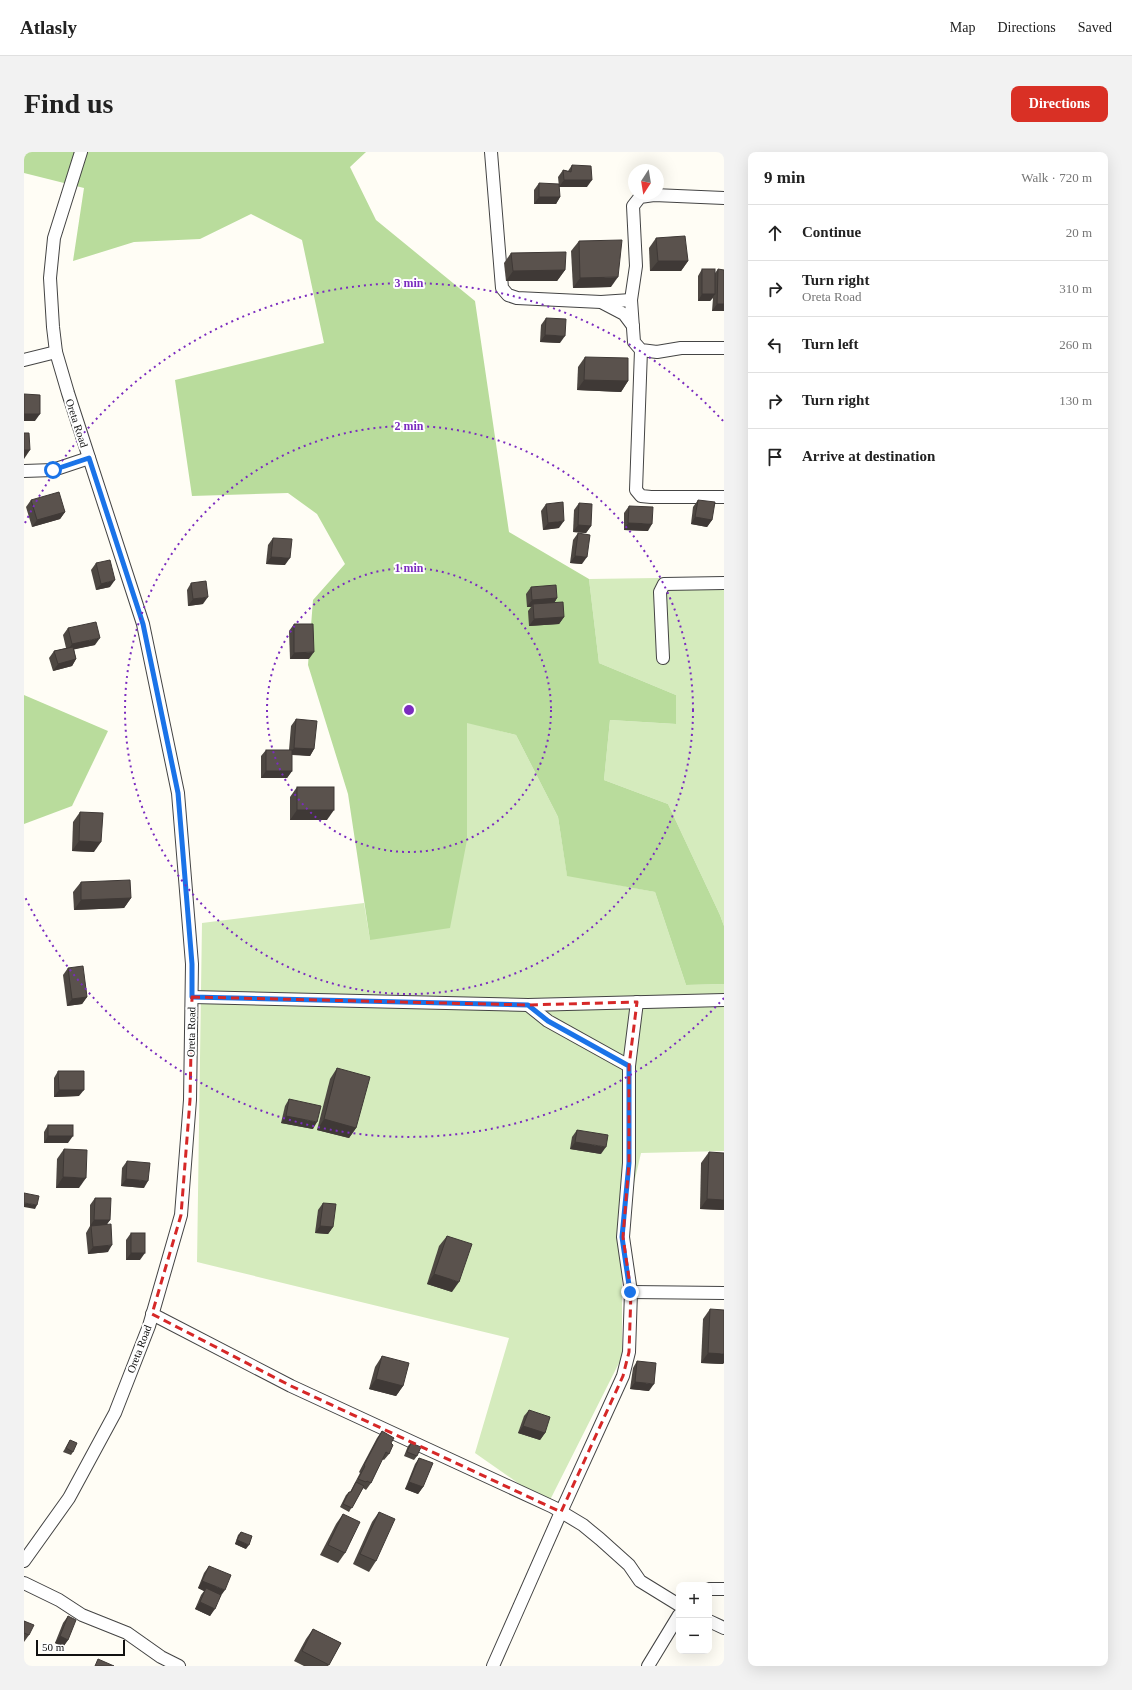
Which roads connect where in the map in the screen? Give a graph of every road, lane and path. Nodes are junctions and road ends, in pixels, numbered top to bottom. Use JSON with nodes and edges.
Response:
{"nodes":[{"id":1,"x":81,"y":152,"type":"edge"},
{"id":2,"x":491,"y":152,"type":"edge"},
{"id":3,"x":724,"y":198,"type":"edge"},
{"id":4,"x":632,"y":300,"type":"junction"},
{"id":5,"x":602,"y":302,"type":"junction"},
{"id":6,"x":633,"y":326,"type":"junction"},
{"id":7,"x":724,"y":348,"type":"edge"},
{"id":8,"x":641,"y":350,"type":"junction"},
{"id":9,"x":56,"y":352,"type":"junction"},
{"id":10,"x":24,"y":360,"type":"edge"},
{"id":11,"x":89,"y":458,"type":"junction"},
{"id":12,"x":24,"y":471,"type":"edge"},
{"id":13,"x":724,"y":497,"type":"edge"},
{"id":14,"x":724,"y":583,"type":"edge"},
{"id":15,"x":663,"y":658,"type":"dead end"},
{"id":16,"x":192,"y":997,"type":"junction"},
{"id":17,"x":724,"y":1000,"type":"edge"},
{"id":18,"x":637,"y":1002,"type":"junction"},
{"id":19,"x":560,"y":1004,"type":"junction"},
{"id":20,"x":528,"y":1005,"type":"junction"},
{"id":21,"x":559,"y":1027,"type":"junction"},
{"id":22,"x":629,"y":1066,"type":"junction"},
{"id":23,"x":630,"y":1292,"type":"junction"},
{"id":24,"x":724,"y":1293,"type":"edge"},
{"id":25,"x":152,"y":1314,"type":"junction"},
{"id":26,"x":561,"y":1512,"type":"junction"},
{"id":27,"x":24,"y":1561,"type":"edge"},
{"id":28,"x":24,"y":1583,"type":"edge"},
{"id":29,"x":712,"y":1589,"type":"edge"},
{"id":30,"x":724,"y":1589,"type":"edge"},
{"id":31,"x":676,"y":1594,"type":"edge"},
{"id":32,"x":667,"y":1598,"type":"junction"},
{"id":33,"x":676,"y":1603,"type":"edge"},
{"id":34,"x":677,"y":1618,"type":"edge"},
{"id":35,"x":712,"y":1622,"type":"edge"},
{"id":36,"x":724,"y":1628,"type":"edge"},
{"id":37,"x":179,"y":1666,"type":"edge"},
{"id":38,"x":493,"y":1666,"type":"edge"},
{"id":39,"x":648,"y":1666,"type":"edge"}],
"edges":[{"from":1,"to":9,"type":"street","name":"Oreta Road"},
{"from":2,"to":5,"type":"street"},
{"from":3,"to":4,"type":"street"},
{"from":4,"to":5,"type":"street"},
{"from":4,"to":6,"type":"street"},
{"from":5,"to":6,"type":"street"},
{"from":6,"to":8,"type":"street"},
{"from":7,"to":8,"type":"street"},
{"from":8,"to":13,"type":"street"},
{"from":9,"to":10,"type":"street"},
{"from":9,"to":11,"type":"street","name":"Oreta Road"},
{"from":11,"to":12,"type":"street"},
{"from":11,"to":16,"type":"street","name":"Oreta Road"},
{"from":14,"to":15,"type":"street"},
{"from":16,"to":20,"type":"street"},
{"from":16,"to":25,"type":"street","name":"Oreta Road"},
{"from":17,"to":18,"type":"street"},
{"from":18,"to":19,"type":"street"},
{"from":18,"to":22,"type":"street"},
{"from":19,"to":20,"type":"street"},
{"from":19,"to":21,"type":"street"},
{"from":20,"to":21,"type":"street"},
{"from":21,"to":22,"type":"street"},
{"from":22,"to":23,"type":"street"},
{"from":23,"to":24,"type":"street"},
{"from":23,"to":26,"type":"street"},
{"from":25,"to":26,"type":"street"},
{"from":25,"to":27,"type":"street","name":"Oreta Road"},
{"from":26,"to":32,"type":"street"},
{"from":26,"to":38,"type":"street"},
{"from":28,"to":37,"type":"street"},
{"from":29,"to":30,"type":"street"},
{"from":31,"to":32,"type":"street"},
{"from":32,"to":33,"type":"street"},
{"from":34,"to":39,"type":"street"},
{"from":35,"to":36,"type":"street"}]}
